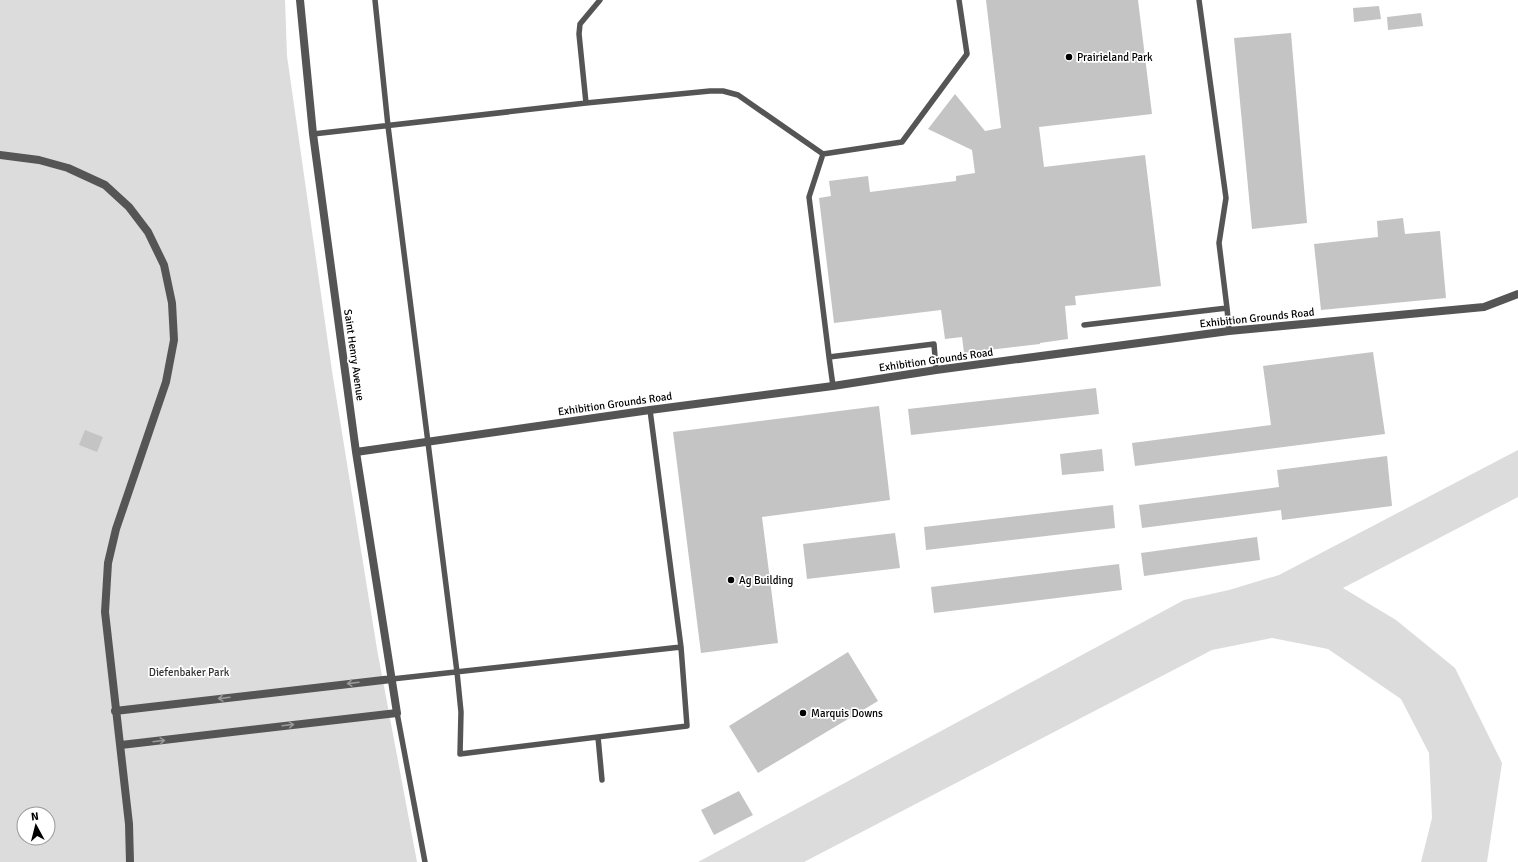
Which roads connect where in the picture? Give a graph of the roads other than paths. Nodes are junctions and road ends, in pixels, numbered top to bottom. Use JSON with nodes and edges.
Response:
{"nodes":[{"id":1,"x":300,"y":0,"type":"edge"},
{"id":2,"x":375,"y":0,"type":"edge"},
{"id":3,"x":600,"y":0,"type":"edge"},
{"id":4,"x":959,"y":0,"type":"edge"},
{"id":5,"x":1199,"y":0,"type":"edge"},
{"id":6,"x":586,"y":103,"type":"junction"},
{"id":7,"x":388,"y":126,"type":"junction"},
{"id":8,"x":313,"y":134,"type":"junction"},
{"id":9,"x":824,"y":154,"type":"junction"},
{"id":10,"x":0,"y":155,"type":"edge"},
{"id":11,"x":1518,"y":294,"type":"edge"},
{"id":12,"x":1227,"y":308,"type":"junction"},
{"id":13,"x":1084,"y":326,"type":"dead end"},
{"id":14,"x":1229,"y":331,"type":"junction"},
{"id":15,"x":829,"y":357,"type":"junction"},
{"id":16,"x":936,"y":370,"type":"junction"},
{"id":17,"x":833,"y":386,"type":"junction"},
{"id":18,"x":650,"y":410,"type":"junction"},
{"id":19,"x":429,"y":442,"type":"junction"},
{"id":20,"x":356,"y":452,"type":"junction"},
{"id":21,"x":681,"y":647,"type":"junction"},
{"id":22,"x":457,"y":672,"type":"junction"},
{"id":23,"x":392,"y":678,"type":"junction"},
{"id":24,"x":115,"y":711,"type":"junction"},
{"id":25,"x":397,"y":712,"type":"junction"},
{"id":26,"x":598,"y":737,"type":"junction"},
{"id":27,"x":120,"y":745,"type":"junction"},
{"id":28,"x":602,"y":780,"type":"dead end"},
{"id":29,"x":130,"y":862,"type":"edge"},
{"id":30,"x":425,"y":862,"type":"edge"}],
"edges":[{"from":1,"to":8,"type":"street","name":"Saint Henry Avenue"},
{"from":2,"to":7,"type":"lane"},
{"from":3,"to":6,"type":"lane"},
{"from":4,"to":9,"type":"lane"},
{"from":5,"to":12,"type":"lane"},
{"from":6,"to":7,"type":"lane"},
{"from":6,"to":9,"type":"lane"},
{"from":7,"to":8,"type":"lane"},
{"from":7,"to":19,"type":"lane"},
{"from":8,"to":20,"type":"street","name":"Saint Henry Avenue"},
{"from":9,"to":15,"type":"lane"},
{"from":10,"to":24,"type":"street"},
{"from":11,"to":14,"type":"street","name":"Exhibition Grounds Road"},
{"from":12,"to":13,"type":"lane"},
{"from":12,"to":14,"type":"lane"},
{"from":14,"to":16,"type":"street","name":"Exhibition Grounds Road"},
{"from":15,"to":16,"type":"lane"},
{"from":15,"to":17,"type":"lane"},
{"from":16,"to":17,"type":"street","name":"Exhibition Grounds Road"},
{"from":17,"to":18,"type":"street","name":"Exhibition Grounds Road"},
{"from":18,"to":19,"type":"street","name":"Exhibition Grounds Road"},
{"from":18,"to":21,"type":"lane"},
{"from":19,"to":20,"type":"street","name":"Exhibition Grounds Road"},
{"from":19,"to":22,"type":"lane"},
{"from":20,"to":23,"type":"street","name":"Saint Henry Avenue"},
{"from":21,"to":22,"type":"lane"},
{"from":21,"to":26,"type":"lane"},
{"from":22,"to":23,"type":"lane"},
{"from":22,"to":26,"type":"lane"},
{"from":23,"to":24,"type":"street","one_way":true},
{"from":23,"to":25,"type":"street","name":"Saint Henry Avenue"},
{"from":24,"to":27,"type":"street"},
{"from":27,"to":25,"type":"street","one_way":true},
{"from":25,"to":30,"type":"lane"},
{"from":26,"to":28,"type":"lane"},
{"from":27,"to":29,"type":"street"}]}
